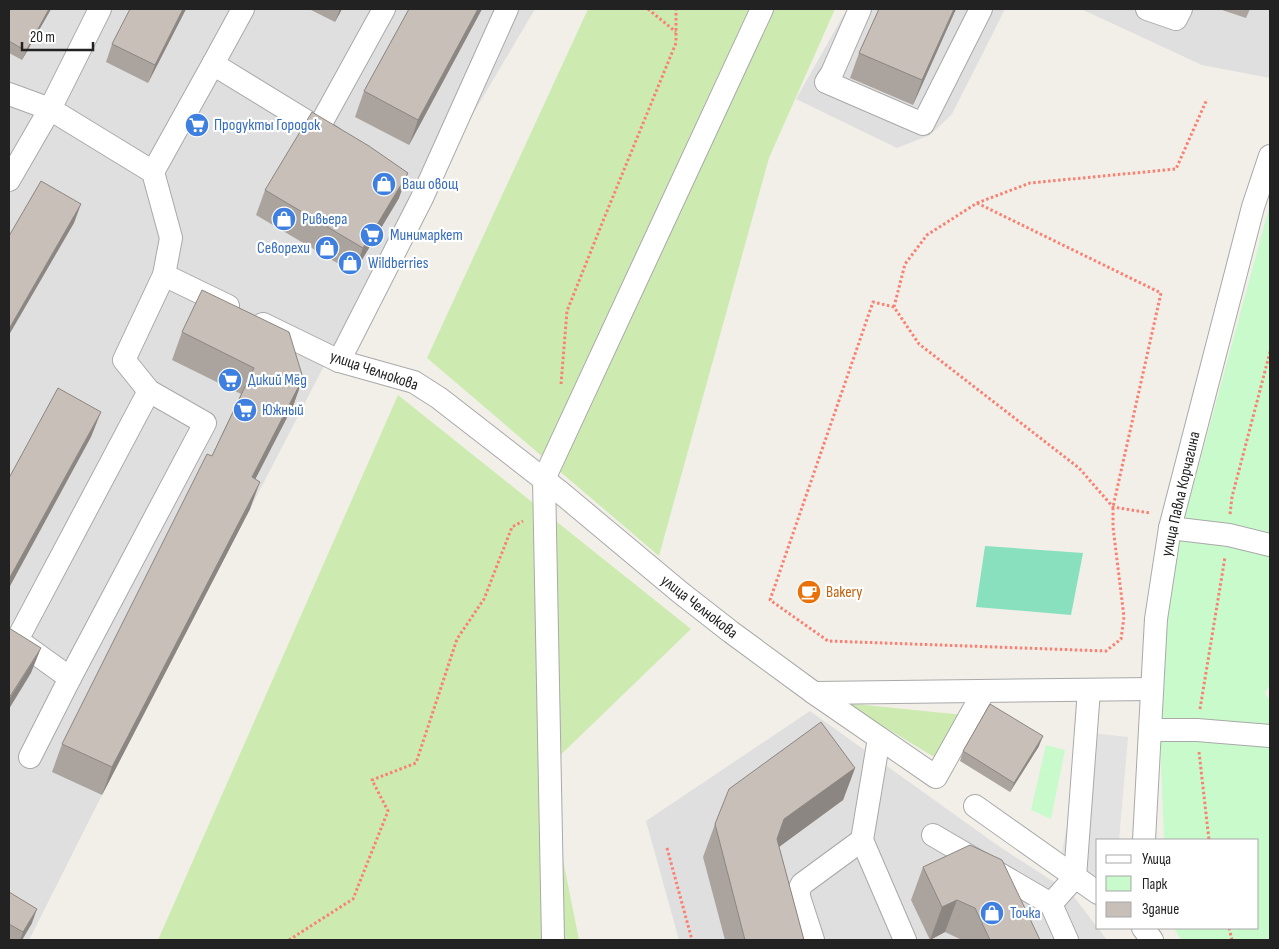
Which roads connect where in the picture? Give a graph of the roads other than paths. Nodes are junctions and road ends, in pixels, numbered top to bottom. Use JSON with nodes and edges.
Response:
{"nodes":[{"id":1,"x":100,"y":9,"type":"edge"},
{"id":2,"x":243,"y":9,"type":"edge"},
{"id":3,"x":384,"y":9,"type":"edge"},
{"id":4,"x":507,"y":9,"type":"edge"},
{"id":5,"x":762,"y":9,"type":"edge"},
{"id":6,"x":860,"y":9,"type":"edge"},
{"id":7,"x":981,"y":9,"type":"edge"},
{"id":8,"x":1147,"y":9,"type":"edge"},
{"id":9,"x":1181,"y":9,"type":"edge"},
{"id":10,"x":213,"y":64,"type":"junction"},
{"id":11,"x":9,"y":94,"type":"edge"},
{"id":12,"x":50,"y":109,"type":"junction"},
{"id":13,"x":318,"y":127,"type":"junction"},
{"id":14,"x":350,"y":149,"type":"edge"},
{"id":15,"x":1270,"y":156,"type":"edge"},
{"id":16,"x":152,"y":172,"type":"junction"},
{"id":17,"x":9,"y":180,"type":"edge"},
{"id":18,"x":164,"y":275,"type":"junction"},
{"id":19,"x":339,"y":362,"type":"junction"},
{"id":20,"x":149,"y":391,"type":"junction"},
{"id":21,"x":544,"y":479,"type":"junction"},
{"id":22,"x":1172,"y":522,"type":"junction"},
{"id":23,"x":1270,"y":545,"type":"edge"},
{"id":24,"x":70,"y":678,"type":"junction"},
{"id":25,"x":1152,"y":689,"type":"junction"},
{"id":26,"x":1090,"y":690,"type":"junction"},
{"id":27,"x":984,"y":691,"type":"junction"},
{"id":28,"x":814,"y":693,"type":"junction"},
{"id":29,"x":1150,"y":730,"type":"junction"},
{"id":30,"x":1270,"y":736,"type":"edge"},
{"id":31,"x":879,"y":738,"type":"junction"},
{"id":32,"x":30,"y":758,"type":"dead end"},
{"id":33,"x":975,"y":806,"type":"dead end"},
{"id":34,"x":933,"y":835,"type":"dead end"},
{"id":35,"x":1144,"y":839,"type":"edge"},
{"id":36,"x":862,"y":840,"type":"junction"},
{"id":37,"x":1075,"y":877,"type":"junction"},
{"id":38,"x":1096,"y":892,"type":"edge"},
{"id":39,"x":1051,"y":904,"type":"junction"},
{"id":40,"x":1142,"y":929,"type":"edge"},
{"id":41,"x":553,"y":940,"type":"edge"},
{"id":42,"x":813,"y":940,"type":"edge"},
{"id":43,"x":905,"y":940,"type":"edge"},
{"id":44,"x":1067,"y":940,"type":"edge"},
{"id":45,"x":1152,"y":940,"type":"edge"}],
"edges":[{"from":1,"to":12,"type":"street"},
{"from":2,"to":10,"type":"street"},
{"from":3,"to":13,"type":"street"},
{"from":4,"to":19,"type":"street"},
{"from":5,"to":21,"type":"street"},
{"from":6,"to":7,"type":"street"},
{"from":8,"to":9,"type":"street"},
{"from":10,"to":13,"type":"street"},
{"from":10,"to":16,"type":"street"},
{"from":11,"to":12,"type":"street"},
{"from":12,"to":16,"type":"street"},
{"from":12,"to":17,"type":"street"},
{"from":13,"to":14,"type":"street"},
{"from":15,"to":22,"type":"street","name":"улица Павла Корчагина"},
{"from":16,"to":18,"type":"street"},
{"from":18,"to":19,"type":"street","name":"улица Челнокова"},
{"from":18,"to":20,"type":"street"},
{"from":19,"to":21,"type":"street","name":"улица Челнокова"},
{"from":20,"to":24,"type":"street"},
{"from":20,"to":24,"type":"street"},
{"from":21,"to":28,"type":"street","name":"улица Челнокова"},
{"from":21,"to":41,"type":"street"},
{"from":22,"to":23,"type":"street"},
{"from":22,"to":25,"type":"street","name":"улица Павла Корчагина"},
{"from":24,"to":32,"type":"street"},
{"from":25,"to":26,"type":"street"},
{"from":25,"to":29,"type":"street","name":"улица Павла Корчагина"},
{"from":26,"to":27,"type":"street"},
{"from":26,"to":37,"type":"street"},
{"from":27,"to":28,"type":"street"},
{"from":27,"to":31,"type":"street","name":"улица Челнокова"},
{"from":28,"to":31,"type":"street","name":"улица Челнокова"},
{"from":29,"to":30,"type":"street"},
{"from":29,"to":35,"type":"street","name":"улица Павла Корчагина"},
{"from":31,"to":36,"type":"street"},
{"from":33,"to":37,"type":"street"},
{"from":34,"to":39,"type":"street"},
{"from":36,"to":42,"type":"street"},
{"from":36,"to":43,"type":"street"},
{"from":37,"to":38,"type":"street"},
{"from":37,"to":39,"type":"street"},
{"from":39,"to":44,"type":"street"},
{"from":40,"to":45,"type":"street"}]}
